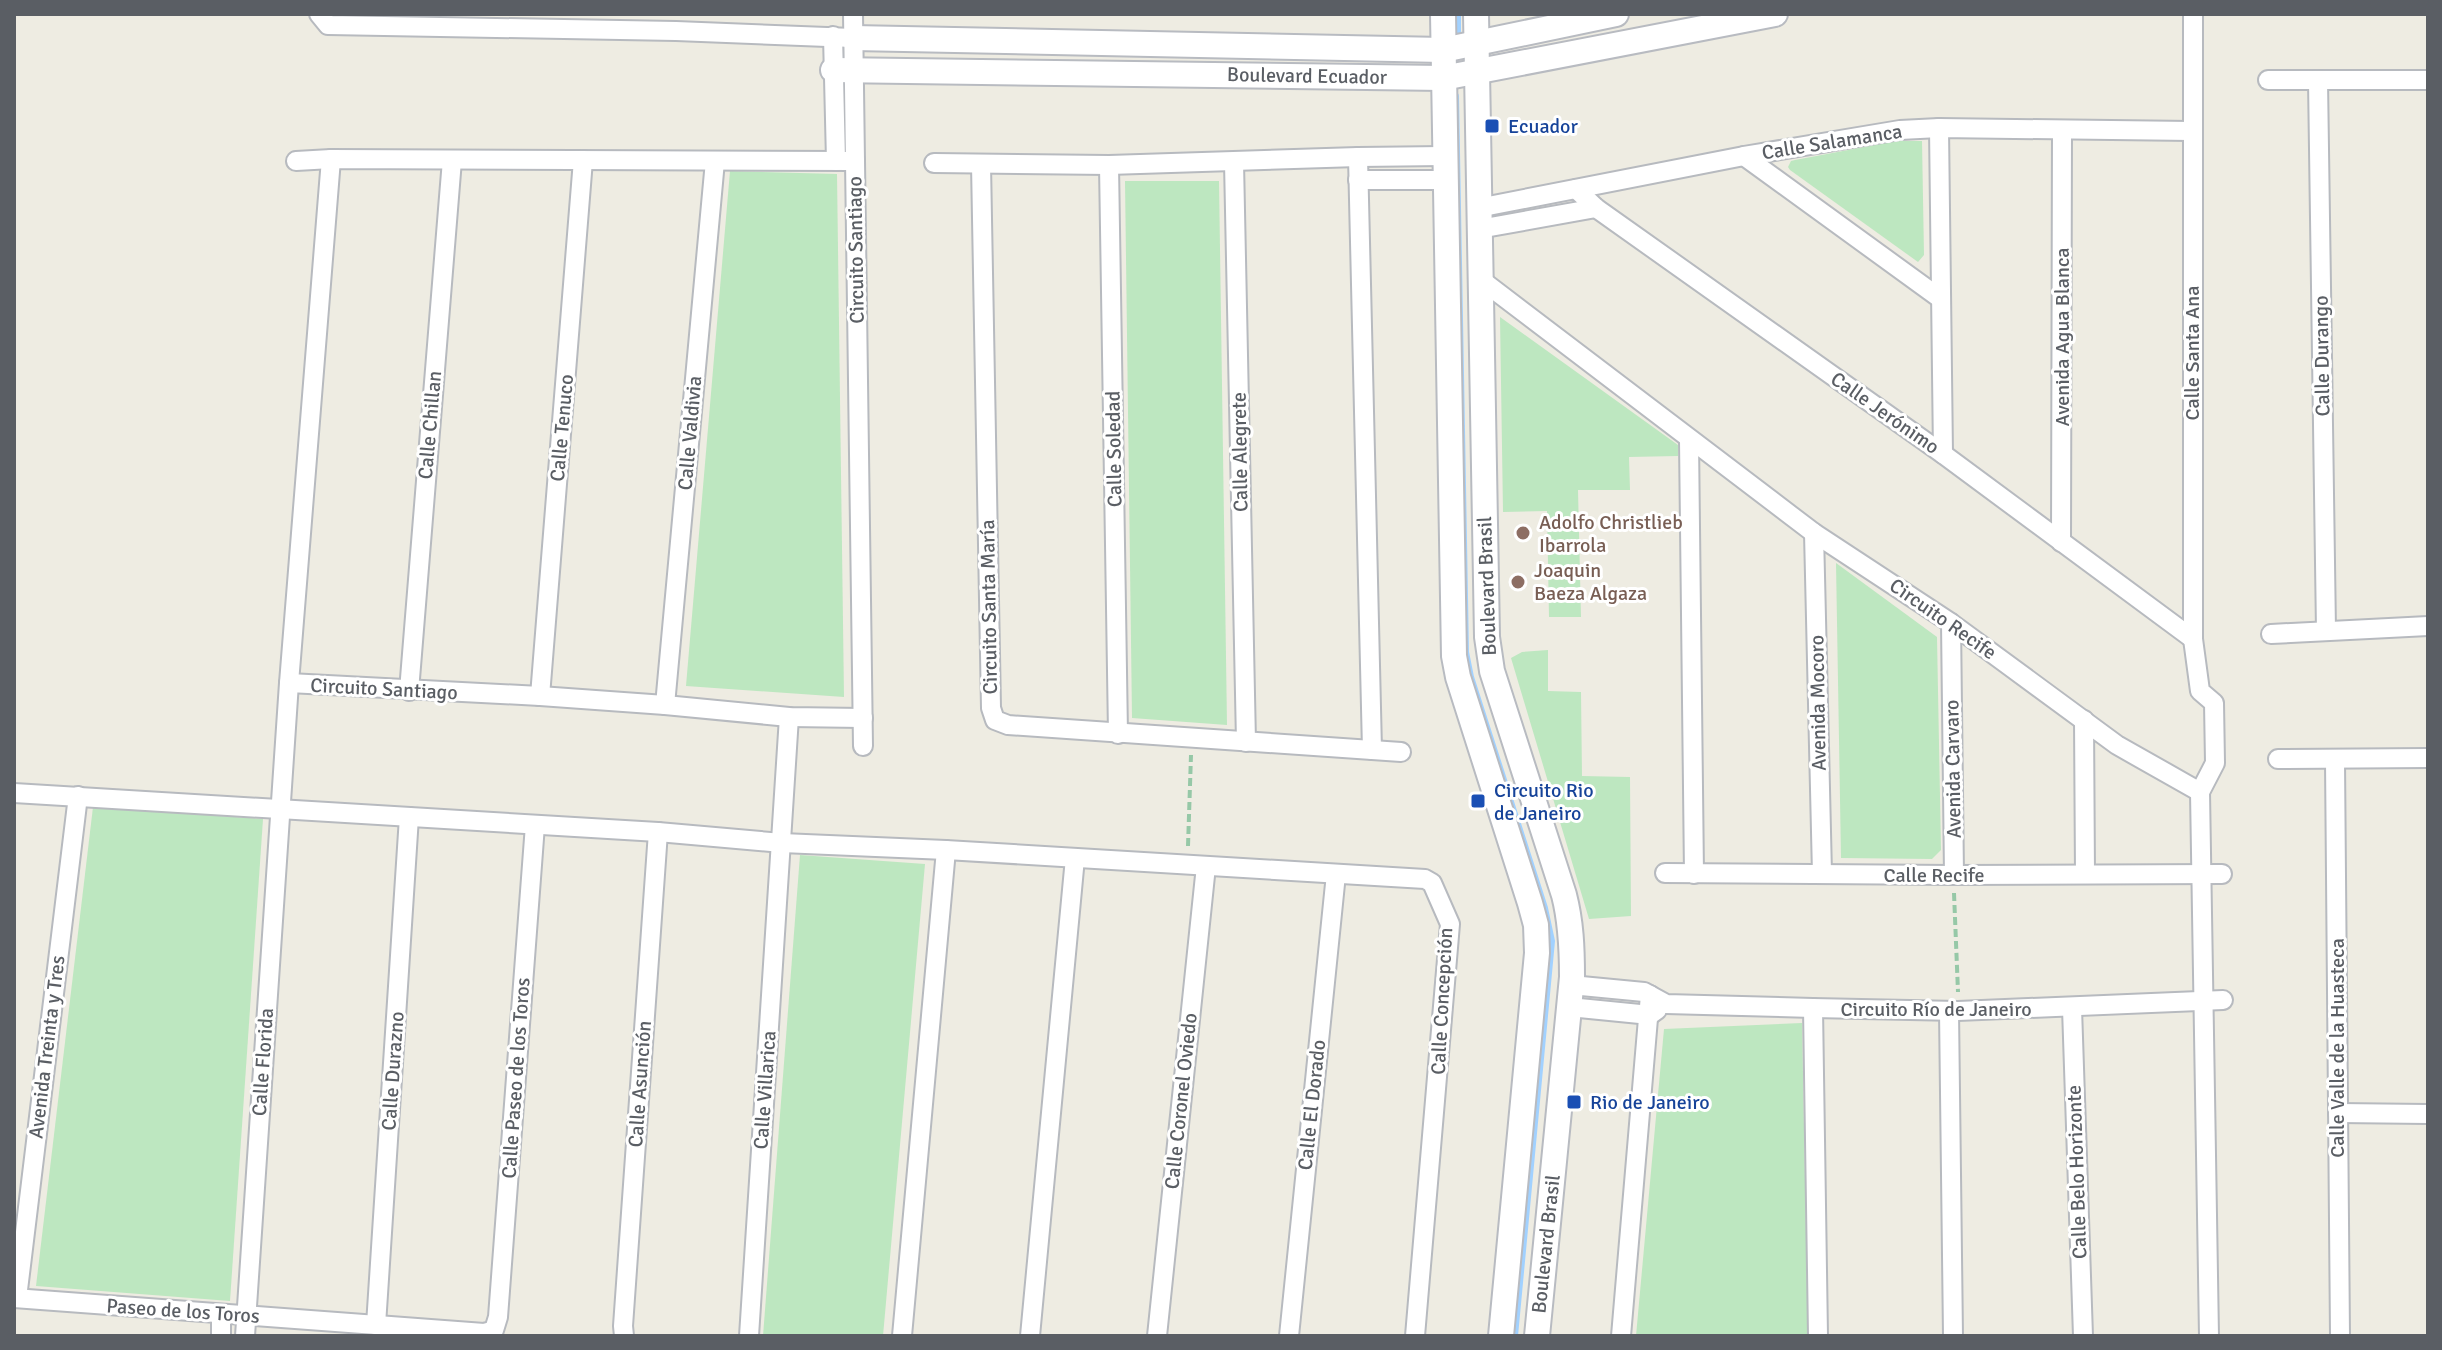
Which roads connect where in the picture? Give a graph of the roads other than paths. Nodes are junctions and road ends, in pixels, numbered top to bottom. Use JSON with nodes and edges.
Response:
{"nodes":[{"id":1,"x":319,"y":14,"type":"edge"},
{"id":2,"x":1443,"y":14,"type":"edge"},
{"id":3,"x":1476,"y":14,"type":"edge"},
{"id":4,"x":1775,"y":14,"type":"edge"},
{"id":5,"x":2193,"y":14,"type":"edge"},
{"id":6,"x":1610,"y":15,"type":"edge"},
{"id":7,"x":415,"y":20,"type":"edge"},
{"id":8,"x":539,"y":21,"type":"edge"},
{"id":9,"x":676,"y":23,"type":"edge"},
{"id":10,"x":846,"y":29,"type":"edge"},
{"id":11,"x":1476,"y":44,"type":"junction"},
{"id":12,"x":1443,"y":50,"type":"junction"},
{"id":13,"x":844,"y":70,"type":"junction"},
{"id":14,"x":1476,"y":72,"type":"junction"},
{"id":15,"x":1443,"y":78,"type":"junction"},
{"id":16,"x":2268,"y":80,"type":"dead end"},
{"id":17,"x":2318,"y":80,"type":"junction"},
{"id":18,"x":2428,"y":80,"type":"edge"},
{"id":19,"x":1939,"y":128,"type":"junction"},
{"id":20,"x":2191,"y":131,"type":"junction"},
{"id":21,"x":2062,"y":132,"type":"junction"},
{"id":22,"x":1744,"y":156,"type":"junction"},
{"id":23,"x":1358,"y":157,"type":"junction"},
{"id":24,"x":331,"y":159,"type":"junction"},
{"id":25,"x":452,"y":160,"type":"junction"},
{"id":26,"x":583,"y":160,"type":"junction"},
{"id":27,"x":296,"y":161,"type":"dead end"},
{"id":28,"x":715,"y":161,"type":"junction"},
{"id":29,"x":836,"y":161,"type":"junction"},
{"id":30,"x":855,"y":161,"type":"junction"},
{"id":31,"x":1234,"y":162,"type":"junction"},
{"id":32,"x":934,"y":163,"type":"dead end"},
{"id":33,"x":981,"y":164,"type":"junction"},
{"id":34,"x":1109,"y":165,"type":"junction"},
{"id":35,"x":1444,"y":168,"type":"junction"},
{"id":36,"x":1358,"y":180,"type":"junction"},
{"id":37,"x":1576,"y":189,"type":"junction"},
{"id":38,"x":1596,"y":208,"type":"junction"},
{"id":39,"x":1479,"y":218,"type":"junction"},
{"id":40,"x":1480,"y":279,"type":"junction"},
{"id":41,"x":1941,"y":299,"type":"junction"},
{"id":42,"x":1689,"y":440,"type":"junction"},
{"id":43,"x":1943,"y":454,"type":"junction"},
{"id":44,"x":1814,"y":533,"type":"junction"},
{"id":45,"x":2061,"y":542,"type":"junction"},
{"id":46,"x":1951,"y":623,"type":"junction"},
{"id":47,"x":2428,"y":626,"type":"edge"},
{"id":48,"x":2326,"y":631,"type":"junction"},
{"id":49,"x":2271,"y":634,"type":"dead end"},
{"id":50,"x":2193,"y":639,"type":"junction"},
{"id":51,"x":289,"y":683,"type":"junction"},
{"id":52,"x":409,"y":691,"type":"junction"},
{"id":53,"x":540,"y":696,"type":"junction"},
{"id":54,"x":665,"y":705,"type":"junction"},
{"id":55,"x":789,"y":717,"type":"junction"},
{"id":56,"x":863,"y":718,"type":"junction"},
{"id":57,"x":2084,"y":720,"type":"junction"},
{"id":58,"x":1118,"y":734,"type":"junction"},
{"id":59,"x":1246,"y":742,"type":"junction"},
{"id":60,"x":863,"y":746,"type":"dead end"},
{"id":61,"x":1372,"y":750,"type":"junction"},
{"id":62,"x":1401,"y":752,"type":"dead end"},
{"id":63,"x":2428,"y":758,"type":"edge"},
{"id":64,"x":2278,"y":759,"type":"dead end"},
{"id":65,"x":2335,"y":761,"type":"junction"},
{"id":66,"x":2200,"y":792,"type":"junction"},
{"id":67,"x":14,"y":793,"type":"edge"},
{"id":68,"x":78,"y":796,"type":"junction"},
{"id":69,"x":281,"y":809,"type":"junction"},
{"id":70,"x":409,"y":817,"type":"junction"},
{"id":71,"x":535,"y":825,"type":"junction"},
{"id":72,"x":658,"y":832,"type":"junction"},
{"id":73,"x":782,"y":843,"type":"junction"},
{"id":74,"x":946,"y":850,"type":"junction"},
{"id":75,"x":1075,"y":858,"type":"junction"},
{"id":76,"x":1197,"y":865,"type":"junction"},
{"id":77,"x":1665,"y":873,"type":"dead end"},
{"id":78,"x":1336,"y":874,"type":"junction"},
{"id":79,"x":1694,"y":874,"type":"junction"},
{"id":80,"x":1822,"y":874,"type":"junction"},
{"id":81,"x":2085,"y":874,"type":"junction"},
{"id":82,"x":2202,"y":874,"type":"junction"},
{"id":83,"x":2222,"y":874,"type":"dead end"},
{"id":84,"x":1954,"y":875,"type":"junction"},
{"id":85,"x":1570,"y":996,"type":"junction"},
{"id":86,"x":1658,"y":999,"type":"junction"},
{"id":87,"x":2214,"y":1000,"type":"junction"},
{"id":88,"x":1813,"y":1008,"type":"junction"},
{"id":89,"x":2072,"y":1008,"type":"junction"},
{"id":90,"x":1954,"y":1011,"type":"junction"},
{"id":91,"x":1650,"y":1015,"type":"junction"},
{"id":92,"x":2338,"y":1113,"type":"junction"},
{"id":93,"x":2428,"y":1114,"type":"edge"},
{"id":94,"x":15,"y":1298,"type":"edge"},
{"id":95,"x":221,"y":1314,"type":"junction"},
{"id":96,"x":245,"y":1316,"type":"junction"},
{"id":97,"x":376,"y":1325,"type":"junction"},
{"id":98,"x":494,"y":1330,"type":"joint"},
{"id":99,"x":221,"y":1336,"type":"edge"},
{"id":100,"x":245,"y":1336,"type":"edge"},
{"id":101,"x":624,"y":1336,"type":"edge"},
{"id":102,"x":749,"y":1336,"type":"edge"},
{"id":103,"x":902,"y":1336,"type":"edge"},
{"id":104,"x":1030,"y":1336,"type":"edge"},
{"id":105,"x":1157,"y":1336,"type":"edge"},
{"id":106,"x":1289,"y":1336,"type":"edge"},
{"id":107,"x":1415,"y":1336,"type":"edge"},
{"id":108,"x":1501,"y":1336,"type":"edge"},
{"id":109,"x":1537,"y":1336,"type":"edge"},
{"id":110,"x":1621,"y":1336,"type":"edge"},
{"id":111,"x":1818,"y":1336,"type":"edge"},
{"id":112,"x":1953,"y":1336,"type":"edge"},
{"id":113,"x":2083,"y":1336,"type":"edge"},
{"id":114,"x":2209,"y":1336,"type":"edge"},
{"id":115,"x":2340,"y":1336,"type":"edge"}],
"edges":[{"from":1,"to":7,"type":"street"},
{"from":2,"to":12,"type":"main road","name":"Boulevard Brasil"},
{"from":3,"to":11,"type":"main road","name":"Boulevard Brasil"},
{"from":4,"to":14,"type":"main road","name":"Boulevard Ecuador"},
{"from":5,"to":20,"type":"street","name":"Calle Santa Ana"},
{"from":6,"to":11,"type":"main road","name":"Boulevard Ecuador"},
{"from":7,"to":8,"type":"street"},
{"from":8,"to":9,"type":"street"},
{"from":9,"to":10,"type":"street"},
{"from":10,"to":12,"type":"main road","name":"Boulevard Ecuador"},
{"from":10,"to":13,"type":"street"},
{"from":11,"to":12,"type":"main road","name":"Boulevard Ecuador"},
{"from":11,"to":14,"type":"main road","name":"Boulevard Brasil"},
{"from":12,"to":15,"type":"main road","name":"Boulevard Brasil"},
{"from":13,"to":15,"type":"main road","name":"Boulevard Ecuador"},
{"from":13,"to":29,"type":"street"},
{"from":13,"to":30,"type":"street"},
{"from":14,"to":15,"type":"main road","name":"Boulevard Ecuador"},
{"from":14,"to":39,"type":"main road","name":"Boulevard Brasil"},
{"from":15,"to":35,"type":"main road","name":"Boulevard Brasil"},
{"from":16,"to":17,"type":"street"},
{"from":17,"to":18,"type":"street"},
{"from":17,"to":48,"type":"street","name":"Calle Durango"},
{"from":19,"to":21,"type":"street","name":"Calle Salamanca"},
{"from":19,"to":22,"type":"street","name":"Calle Salamanca"},
{"from":19,"to":41,"type":"street"},
{"from":20,"to":21,"type":"street","name":"Calle Salamanca"},
{"from":20,"to":50,"type":"street","name":"Calle Santa Ana"},
{"from":21,"to":45,"type":"street","name":"Avenida Agua Blanca"},
{"from":22,"to":37,"type":"street","name":"Calle Salamanca"},
{"from":22,"to":41,"type":"street"},
{"from":23,"to":31,"type":"street"},
{"from":23,"to":35,"type":"street"},
{"from":23,"to":36,"type":"street"},
{"from":24,"to":25,"type":"street","name":"Circuito Santiago"},
{"from":24,"to":27,"type":"street","name":"Circuito Santiago"},
{"from":24,"to":51,"type":"street","name":"Circuito Santiago"},
{"from":25,"to":26,"type":"street","name":"Circuito Santiago"},
{"from":25,"to":52,"type":"street","name":"Calle Chillan"},
{"from":26,"to":28,"type":"street","name":"Circuito Santiago"},
{"from":26,"to":53,"type":"street","name":"Calle Tenuco"},
{"from":28,"to":29,"type":"street","name":"Circuito Santiago"},
{"from":28,"to":54,"type":"street","name":"Calle Valdivia"},
{"from":29,"to":30,"type":"street","name":"Circuito Santiago"},
{"from":30,"to":56,"type":"street","name":"Circuito Santiago"},
{"from":31,"to":34,"type":"street"},
{"from":31,"to":59,"type":"street","name":"Calle Alegrete"},
{"from":32,"to":33,"type":"street"},
{"from":33,"to":34,"type":"street"},
{"from":33,"to":58,"type":"street","name":"Circuito Santa María"},
{"from":34,"to":58,"type":"street","name":"Calle Soledad"},
{"from":35,"to":36,"type":"street"},
{"from":35,"to":108,"type":"main road","name":"Boulevard Brasil"},
{"from":36,"to":61,"type":"street"},
{"from":37,"to":38,"type":"street","name":"Calle Jerónimo"},
{"from":37,"to":39,"type":"street","name":"Calle Salamanca"},
{"from":38,"to":39,"type":"street"},
{"from":38,"to":43,"type":"street","name":"Calle Jerónimo"},
{"from":39,"to":40,"type":"main road","name":"Boulevard Brasil"},
{"from":40,"to":42,"type":"street","name":"Circuito Recife"},
{"from":40,"to":85,"type":"main road","name":"Boulevard Brasil"},
{"from":41,"to":43,"type":"street"},
{"from":42,"to":44,"type":"street","name":"Circuito Recife"},
{"from":42,"to":79,"type":"street"},
{"from":43,"to":45,"type":"street","name":"Calle Jerónimo"},
{"from":44,"to":46,"type":"street","name":"Circuito Recife"},
{"from":44,"to":80,"type":"street","name":"Avenida Mocoro"},
{"from":45,"to":50,"type":"street","name":"Calle Jerónimo"},
{"from":46,"to":57,"type":"street","name":"Circuito Recife"},
{"from":46,"to":84,"type":"street","name":"Avenida Carvaro"},
{"from":47,"to":48,"type":"street"},
{"from":48,"to":49,"type":"street"},
{"from":50,"to":66,"type":"street","name":"Calle Santa Ana"},
{"from":51,"to":52,"type":"street","name":"Circuito Santiago"},
{"from":51,"to":69,"type":"street","name":"Circuito Santiago"},
{"from":52,"to":53,"type":"street","name":"Circuito Santiago"},
{"from":53,"to":54,"type":"street","name":"Circuito Santiago"},
{"from":54,"to":55,"type":"street","name":"Circuito Santiago"},
{"from":55,"to":56,"type":"street","name":"Circuito Santiago"},
{"from":55,"to":73,"type":"street","name":"Calle Villarica"},
{"from":56,"to":60,"type":"street","name":"Circuito Santiago"},
{"from":57,"to":66,"type":"street","name":"Circuito Recife"},
{"from":57,"to":81,"type":"street"},
{"from":58,"to":59,"type":"street","name":"Circuito Santa María"},
{"from":59,"to":61,"type":"street","name":"Circuito Santa María"},
{"from":61,"to":62,"type":"street","name":"Circuito Santa María"},
{"from":63,"to":65,"type":"street"},
{"from":64,"to":65,"type":"street"},
{"from":65,"to":92,"type":"street","name":"Calle Valle de la Huasteca"},
{"from":66,"to":82,"type":"street"},
{"from":67,"to":68,"type":"street"},
{"from":68,"to":69,"type":"street"},
{"from":68,"to":94,"type":"street","name":"Avenida Treinta y Tres"},
{"from":69,"to":70,"type":"street"},
{"from":69,"to":96,"type":"street","name":"Calle Florida"},
{"from":70,"to":71,"type":"street"},
{"from":70,"to":97,"type":"street","name":"Calle Durazno"},
{"from":71,"to":72,"type":"street"},
{"from":71,"to":98,"type":"street","name":"Calle Paseo de los Toros"},
{"from":72,"to":73,"type":"street","name":"Calle Concepción"},
{"from":72,"to":101,"type":"street","name":"Calle Asunción"},
{"from":73,"to":74,"type":"street","name":"Calle Concepción"},
{"from":73,"to":102,"type":"street","name":"Calle Villarica"},
{"from":74,"to":75,"type":"street","name":"Calle Concepción"},
{"from":74,"to":103,"type":"street"},
{"from":75,"to":76,"type":"street","name":"Calle Concepción"},
{"from":75,"to":104,"type":"street"},
{"from":76,"to":78,"type":"street","name":"Calle Concepción"},
{"from":76,"to":105,"type":"street","name":"Calle Coronel Oviedo"},
{"from":77,"to":79,"type":"street","name":"Calle Recife"},
{"from":78,"to":106,"type":"street","name":"Calle El Dorado"},
{"from":78,"to":107,"type":"street","name":"Calle Concepción"},
{"from":79,"to":80,"type":"street","name":"Calle Recife"},
{"from":80,"to":84,"type":"street","name":"Calle Recife"},
{"from":81,"to":82,"type":"street","name":"Calle Recife"},
{"from":81,"to":84,"type":"street","name":"Calle Recife"},
{"from":82,"to":83,"type":"street","name":"Calle Recife"},
{"from":82,"to":87,"type":"street"},
{"from":85,"to":86,"type":"street","name":"Circuito Río de Janeiro"},
{"from":85,"to":91,"type":"street"},
{"from":85,"to":109,"type":"main road","name":"Boulevard Brasil"},
{"from":86,"to":88,"type":"street","name":"Circuito Río de Janeiro"},
{"from":86,"to":91,"type":"street"},
{"from":87,"to":89,"type":"street","name":"Circuito Río de Janeiro"},
{"from":87,"to":114,"type":"street"},
{"from":88,"to":90,"type":"street","name":"Circuito Río de Janeiro"},
{"from":88,"to":111,"type":"street"},
{"from":89,"to":90,"type":"street","name":"Circuito Río de Janeiro"},
{"from":89,"to":113,"type":"street","name":"Calle Belo Horizonte"},
{"from":90,"to":112,"type":"street"},
{"from":91,"to":110,"type":"street"},
{"from":92,"to":93,"type":"street"},
{"from":92,"to":115,"type":"street","name":"Calle Valle de la Huasteca"},
{"from":94,"to":95,"type":"street","name":"Paseo de los Toros"},
{"from":95,"to":96,"type":"street","name":"Paseo de los Toros"},
{"from":95,"to":99,"type":"street"},
{"from":96,"to":97,"type":"street","name":"Paseo de los Toros"},
{"from":96,"to":100,"type":"street","name":"Calle Florida"},
{"from":97,"to":98,"type":"street","name":"Paseo de los Toros"}]}
